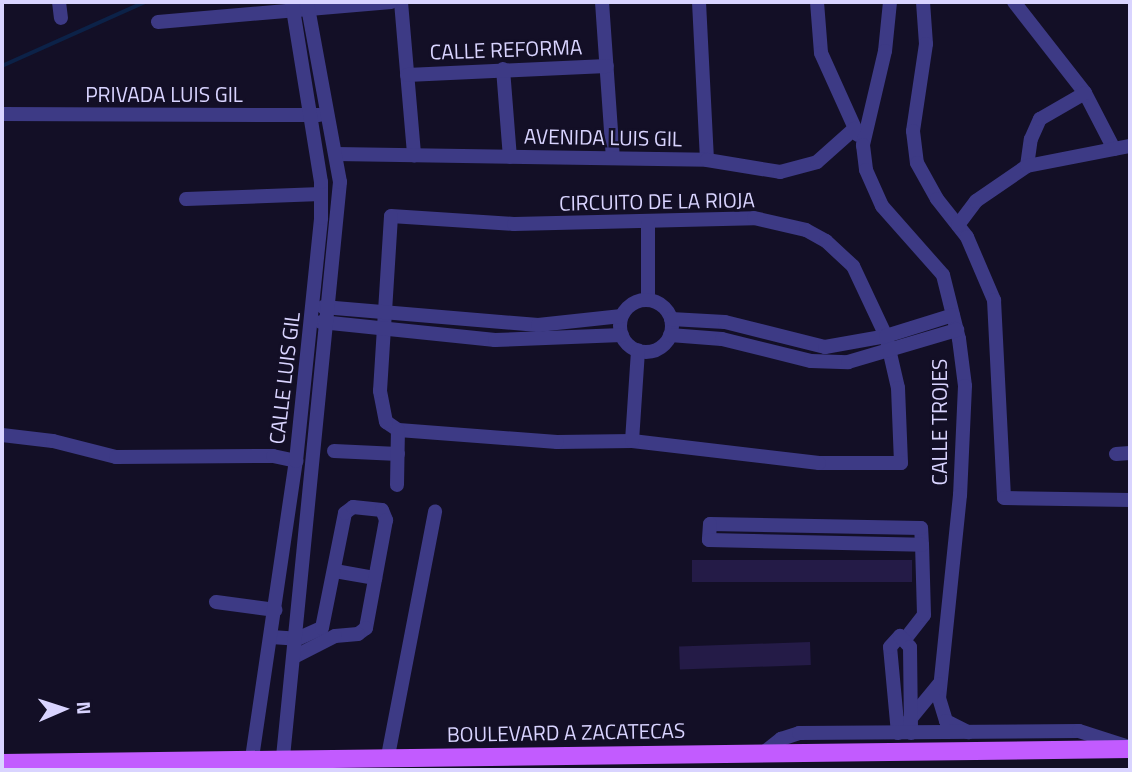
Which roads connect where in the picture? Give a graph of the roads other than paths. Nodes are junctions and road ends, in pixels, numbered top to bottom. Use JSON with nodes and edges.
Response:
{"nodes":[{"id":1,"x":59,"y":2,"type":"edge"},
{"id":2,"x":391,"y":2,"type":"edge"},
{"id":3,"x":401,"y":2,"type":"edge"},
{"id":4,"x":602,"y":2,"type":"edge"},
{"id":5,"x":699,"y":2,"type":"edge"},
{"id":6,"x":817,"y":2,"type":"edge"},
{"id":7,"x":890,"y":2,"type":"edge"},
{"id":8,"x":923,"y":2,"type":"edge"},
{"id":9,"x":1020,"y":4,"type":"edge"},
{"id":10,"x":300,"y":5,"type":"edge"},
{"id":11,"x":61,"y":18,"type":"dead end"},
{"id":12,"x":158,"y":22,"type":"dead end"},
{"id":13,"x":607,"y":66,"type":"junction"},
{"id":14,"x":503,"y":69,"type":"junction"},
{"id":15,"x":407,"y":75,"type":"junction"},
{"id":16,"x":1085,"y":93,"type":"junction"},
{"id":17,"x":2,"y":114,"type":"edge"},
{"id":18,"x":326,"y":115,"type":"junction"},
{"id":19,"x":309,"y":116,"type":"junction"},
{"id":20,"x":854,"y":129,"type":"junction"},
{"id":21,"x":863,"y":145,"type":"junction"},
{"id":22,"x":1130,"y":146,"type":"edge"},
{"id":23,"x":1115,"y":149,"type":"junction"},
{"id":24,"x":336,"y":154,"type":"junction"},
{"id":25,"x":414,"y":155,"type":"junction"},
{"id":26,"x":510,"y":157,"type":"junction"},
{"id":27,"x":613,"y":158,"type":"junction"},
{"id":28,"x":707,"y":160,"type":"junction"},
{"id":29,"x":1027,"y":166,"type":"junction"},
{"id":30,"x":321,"y":194,"type":"junction"},
{"id":31,"x":186,"y":199,"type":"dead end"},
{"id":32,"x":648,"y":224,"type":"junction"},
{"id":33,"x":958,"y":225,"type":"junction"},
{"id":34,"x":648,"y":300,"type":"junction"},
{"id":35,"x":314,"y":306,"type":"junction"},
{"id":36,"x":331,"y":307,"type":"junction"},
{"id":37,"x":384,"y":312,"type":"junction"},
{"id":38,"x":953,"y":315,"type":"junction"},
{"id":39,"x":622,"y":316,"type":"junction"},
{"id":40,"x":671,"y":319,"type":"junction"},
{"id":41,"x":313,"y":321,"type":"junction"},
{"id":42,"x":329,"y":323,"type":"junction"},
{"id":43,"x":383,"y":328,"type":"junction"},
{"id":44,"x":957,"y":330,"type":"junction"},
{"id":45,"x":622,"y":335,"type":"junction"},
{"id":46,"x":670,"y":335,"type":"junction"},
{"id":47,"x":886,"y":336,"type":"junction"},
{"id":48,"x":638,"y":351,"type":"junction"},
{"id":49,"x":890,"y":353,"type":"junction"},
{"id":50,"x":398,"y":430,"type":"junction"},
{"id":51,"x":2,"y":435,"type":"edge"},
{"id":52,"x":632,"y":441,"type":"junction"},
{"id":53,"x":334,"y":451,"type":"dead end"},
{"id":54,"x":398,"y":454,"type":"junction"},
{"id":55,"x":296,"y":461,"type":"junction"},
{"id":56,"x":397,"y":485,"type":"dead end"},
{"id":57,"x":1130,"y":500,"type":"edge"},
{"id":58,"x":435,"y":512,"type":"dead end"},
{"id":59,"x":922,"y":545,"type":"junction"},
{"id":60,"x":335,"y":571,"type":"junction"},
{"id":61,"x":375,"y":578,"type":"junction"},
{"id":62,"x":216,"y":602,"type":"dead end"},
{"id":63,"x":275,"y":610,"type":"junction"},
{"id":64,"x":271,"y":637,"type":"junction"},
{"id":65,"x":298,"y":639,"type":"junction"},
{"id":66,"x":296,"y":656,"type":"junction"},
{"id":67,"x":939,"y":684,"type":"junction"},
{"id":68,"x":906,"y":729,"type":"junction"},
{"id":69,"x":968,"y":732,"type":"junction"},
{"id":70,"x":1130,"y":748,"type":"edge"},
{"id":71,"x":763,"y":753,"type":"junction"},
{"id":72,"x":388,"y":756,"type":"junction"},
{"id":73,"x":283,"y":757,"type":"junction"},
{"id":74,"x":252,"y":758,"type":"junction"},
{"id":75,"x":2,"y":763,"type":"edge"}],
"edges":[{"from":1,"to":11,"type":"street"},
{"from":2,"to":10,"type":"street"},
{"from":3,"to":15,"type":"street"},
{"from":4,"to":13,"type":"street","name":"CALLE REFORMA"},
{"from":5,"to":28,"type":"street"},
{"from":6,"to":20,"type":"street"},
{"from":7,"to":21,"type":"street","name":"CALLE TROJES"},
{"from":8,"to":33,"type":"street"},
{"from":9,"to":16,"type":"street"},
{"from":10,"to":12,"type":"street"},
{"from":10,"to":18,"type":"street","name":"CALLE LUIS GIL"},
{"from":10,"to":19,"type":"street","name":"CALLE LUIS GIL"},
{"from":13,"to":14,"type":"street","name":"CALLE REFORMA"},
{"from":13,"to":27,"type":"street","name":"CALLE REFORMA"},
{"from":14,"to":15,"type":"street","name":"CALLE REFORMA"},
{"from":14,"to":26,"type":"street"},
{"from":15,"to":25,"type":"street"},
{"from":16,"to":23,"type":"street"},
{"from":16,"to":29,"type":"street"},
{"from":17,"to":19,"type":"street","name":"PRIVADA LUIS GIL"},
{"from":18,"to":19,"type":"street","name":"PRIVADA LUIS GIL"},
{"from":18,"to":24,"type":"street","name":"CALLE LUIS GIL"},
{"from":19,"to":30,"type":"street","name":"CALLE LUIS GIL"},
{"from":20,"to":21,"type":"street"},
{"from":20,"to":28,"type":"street","name":"AVENIDA LUIS GIL"},
{"from":21,"to":38,"type":"street","name":"CALLE TROJES"},
{"from":22,"to":23,"type":"street"},
{"from":23,"to":29,"type":"street"},
{"from":24,"to":25,"type":"street","name":"AVENIDA LUIS GIL"},
{"from":24,"to":36,"type":"street","name":"CALLE LUIS GIL"},
{"from":25,"to":26,"type":"street","name":"AVENIDA LUIS GIL"},
{"from":26,"to":27,"type":"street","name":"AVENIDA LUIS GIL"},
{"from":27,"to":28,"type":"street","name":"AVENIDA LUIS GIL"},
{"from":29,"to":33,"type":"street"},
{"from":30,"to":31,"type":"street"},
{"from":30,"to":35,"type":"street","name":"CALLE LUIS GIL"},
{"from":32,"to":34,"type":"street"},
{"from":32,"to":37,"type":"street","name":"CIRCUITO DE LA RIOJA"},
{"from":32,"to":47,"type":"street","name":"CIRCUITO DE LA RIOJA"},
{"from":33,"to":57,"type":"street"},
{"from":34,"to":39,"type":"street"},
{"from":34,"to":40,"type":"street"},
{"from":35,"to":36,"type":"street"},
{"from":35,"to":41,"type":"street","name":"CALLE LUIS GIL"},
{"from":36,"to":37,"type":"street"},
{"from":36,"to":42,"type":"street","name":"CALLE LUIS GIL"},
{"from":37,"to":39,"type":"street"},
{"from":37,"to":43,"type":"street","name":"CIRCUITO DE LA RIOJA"},
{"from":38,"to":44,"type":"street","name":"CALLE TROJES"},
{"from":38,"to":47,"type":"street"},
{"from":39,"to":45,"type":"street"},
{"from":40,"to":46,"type":"street"},
{"from":40,"to":47,"type":"street"},
{"from":41,"to":42,"type":"street"},
{"from":41,"to":55,"type":"street","name":"CALLE LUIS GIL"},
{"from":42,"to":43,"type":"street"},
{"from":42,"to":65,"type":"street","name":"CALLE LUIS GIL"},
{"from":43,"to":45,"type":"street"},
{"from":43,"to":50,"type":"street","name":"CIRCUITO DE LA RIOJA"},
{"from":44,"to":49,"type":"street"},
{"from":44,"to":67,"type":"street","name":"CALLE TROJES"},
{"from":45,"to":48,"type":"street"},
{"from":46,"to":48,"type":"street"},
{"from":46,"to":49,"type":"street"},
{"from":47,"to":49,"type":"street","name":"CIRCUITO DE LA RIOJA"},
{"from":48,"to":52,"type":"street"},
{"from":49,"to":52,"type":"street","name":"CIRCUITO DE LA RIOJA"},
{"from":50,"to":52,"type":"street","name":"CIRCUITO DE LA RIOJA"},
{"from":50,"to":54,"type":"street"},
{"from":51,"to":55,"type":"street"},
{"from":53,"to":54,"type":"street"},
{"from":54,"to":56,"type":"street"},
{"from":55,"to":63,"type":"street","name":"CALLE LUIS GIL"},
{"from":58,"to":72,"type":"street"},
{"from":59,"to":59,"type":"street"},
{"from":59,"to":68,"type":"street"},
{"from":60,"to":61,"type":"street"},
{"from":60,"to":61,"type":"street"},
{"from":60,"to":65,"type":"street"},
{"from":61,"to":66,"type":"street"},
{"from":62,"to":63,"type":"street"},
{"from":63,"to":64,"type":"street","name":"CALLE LUIS GIL"},
{"from":64,"to":65,"type":"street"},
{"from":64,"to":74,"type":"street","name":"CALLE LUIS GIL"},
{"from":65,"to":66,"type":"street","name":"CALLE LUIS GIL"},
{"from":66,"to":73,"type":"street","name":"CALLE LUIS GIL"},
{"from":67,"to":68,"type":"street"},
{"from":67,"to":69,"type":"street","name":"CALLE TROJES"},
{"from":68,"to":69,"type":"street"},
{"from":68,"to":71,"type":"street"},
{"from":69,"to":70,"type":"street"},
{"from":70,"to":71,"type":"main road","name":"BOULEVARD A ZACATECAS"},
{"from":71,"to":72,"type":"main road","name":"BOULEVARD A ZACATECAS"},
{"from":72,"to":73,"type":"main road","name":"BOULEVARD A ZACATECAS"},
{"from":73,"to":74,"type":"main road","name":"BOULEVARD A ZACATECAS"},
{"from":74,"to":75,"type":"main road","name":"BOULEVARD A ZACATECAS"}]}
